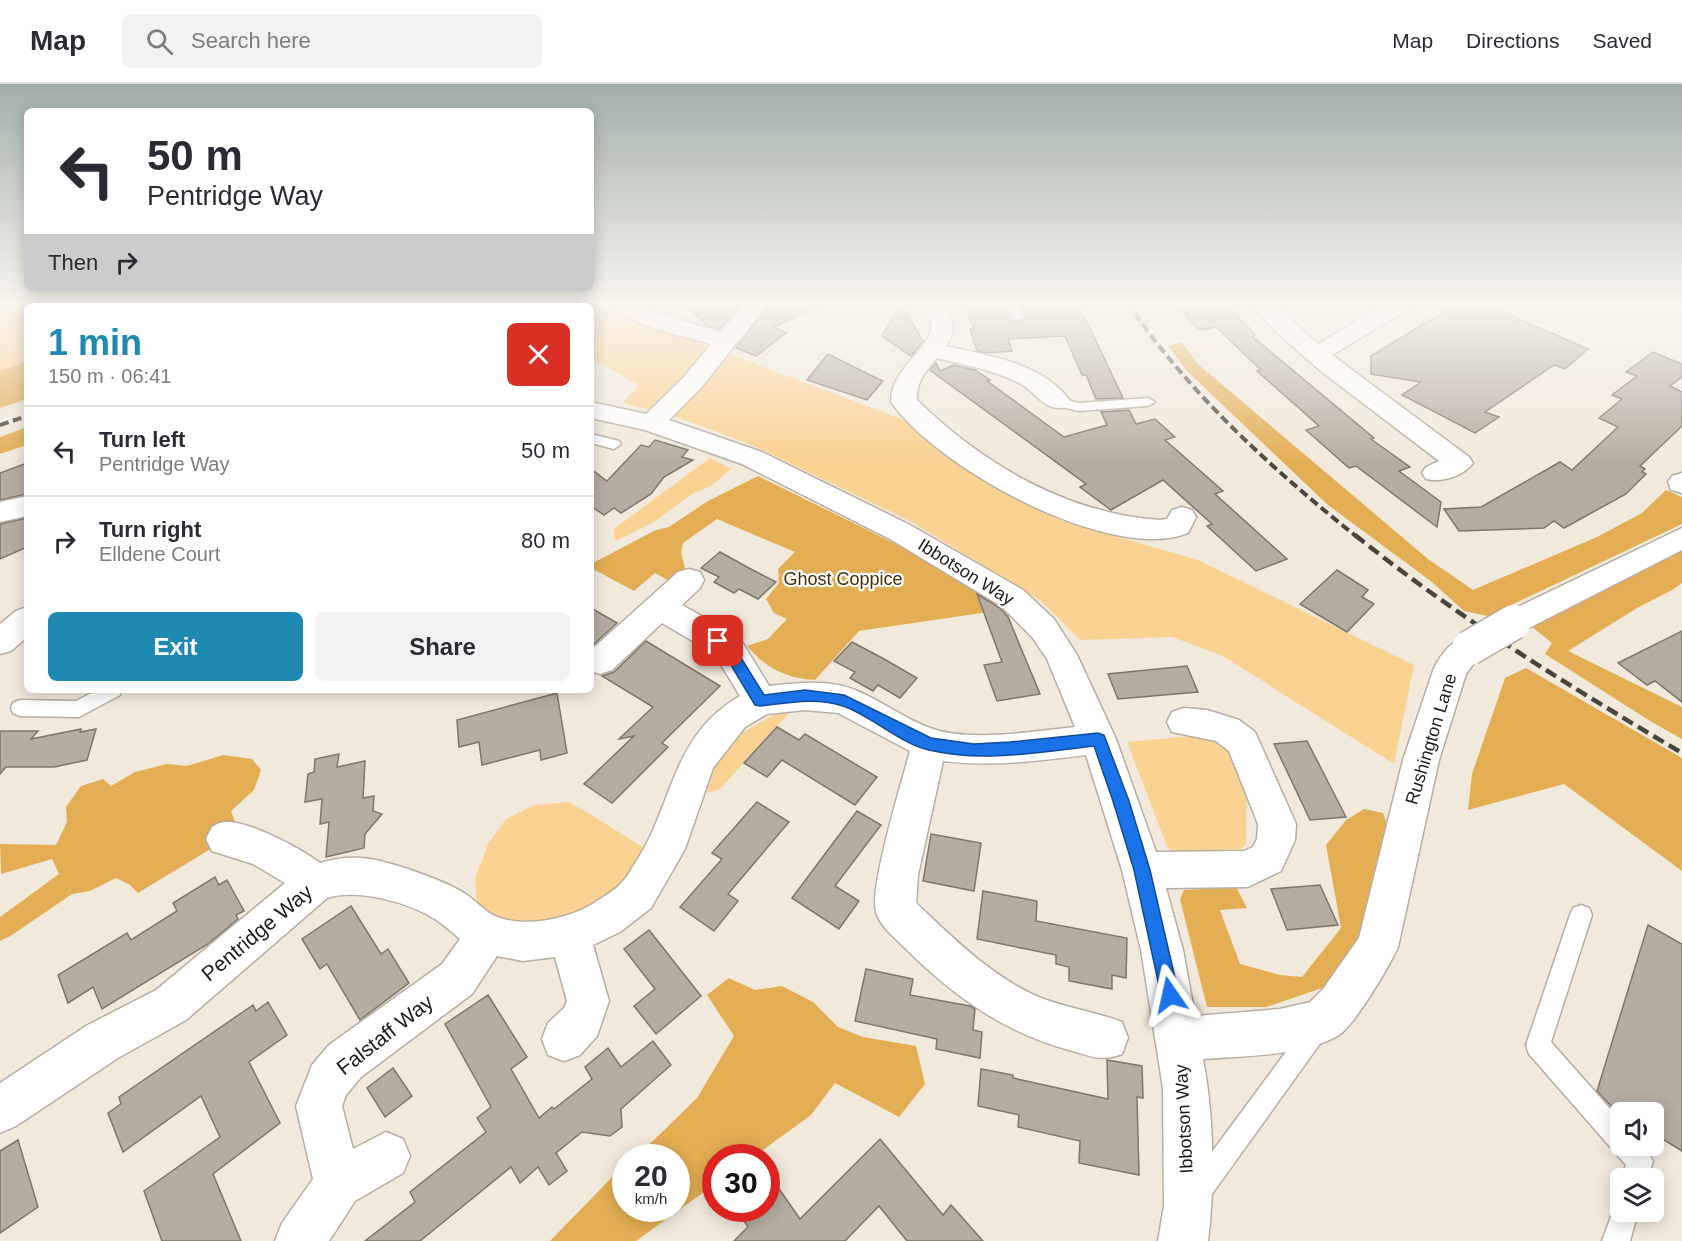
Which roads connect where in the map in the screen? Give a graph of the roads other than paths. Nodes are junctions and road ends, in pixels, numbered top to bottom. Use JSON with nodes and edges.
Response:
{"nodes":[{"id":1,"x":714,"y":356,"type":"edge"},
{"id":2,"x":926,"y":356,"type":"edge"},
{"id":3,"x":958,"y":356,"type":"edge"},
{"id":4,"x":1319,"y":356,"type":"edge"},
{"id":5,"x":1058,"y":402,"type":"joint"},
{"id":6,"x":1148,"y":402,"type":"dead end"},
{"id":7,"x":594,"y":411,"type":"edge"},
{"id":8,"x":652,"y":423,"type":"junction"},
{"id":9,"x":594,"y":439,"type":"edge"},
{"id":10,"x":614,"y":444,"type":"dead end"},
{"id":11,"x":1484,"y":452,"type":"dead end"},
{"id":12,"x":24,"y":507,"type":"edge"},
{"id":13,"x":0,"y":512,"type":"edge"},
{"id":14,"x":1182,"y":517,"type":"dead end"},
{"id":15,"x":1682,"y":538,"type":"edge"},
{"id":16,"x":689,"y":580,"type":"dead end"},
{"id":17,"x":660,"y":607,"type":"junction"},
{"id":18,"x":24,"y":622,"type":"edge"},
{"id":19,"x":0,"y":642,"type":"edge"},
{"id":20,"x":600,"y":661,"type":"dead end"},
{"id":21,"x":108,"y":693,"type":"edge"},
{"id":22,"x":760,"y":701,"type":"junction"},
{"id":23,"x":20,"y":708,"type":"dead end"},
{"id":24,"x":1184,"y":722,"type":"dead end"},
{"id":25,"x":1098,"y":739,"type":"junction"},
{"id":26,"x":929,"y":744,"type":"junction"},
{"id":27,"x":225,"y":839,"type":"dead end"},
{"id":28,"x":1142,"y":870,"type":"junction"},
{"id":29,"x":315,"y":883,"type":"junction"},
{"id":30,"x":1581,"y":915,"type":"dead end"},
{"id":31,"x":489,"y":935,"type":"junction"},
{"id":32,"x":570,"y":936,"type":"junction"},
{"id":33,"x":1324,"y":1019,"type":"junction"},
{"id":34,"x":1106,"y":1038,"type":"dead end"},
{"id":35,"x":564,"y":1039,"type":"dead end"},
{"id":36,"x":1179,"y":1039,"type":"junction"},
{"id":37,"x":0,"y":1110,"type":"edge"},
{"id":38,"x":1610,"y":1127,"type":"edge"},
{"id":39,"x":386,"y":1156,"type":"dead end"},
{"id":40,"x":338,"y":1184,"type":"junction"},
{"id":41,"x":1622,"y":1222,"type":"edge"},
{"id":42,"x":1186,"y":1224,"type":"edge"},
{"id":43,"x":300,"y":1241,"type":"edge"},
{"id":44,"x":1616,"y":1241,"type":"edge"}],
"edges":[{"from":1,"to":8,"type":"street"},
{"from":2,"to":14,"type":"street"},
{"from":3,"to":5,"type":"street"},
{"from":4,"to":11,"type":"street"},
{"from":5,"to":6,"type":"lane"},
{"from":7,"to":8,"type":"street","name":"Ibbotson Way"},
{"from":8,"to":25,"type":"street","name":"Ibbotson Way"},
{"from":9,"to":10,"type":"lane"},
{"from":12,"to":13,"type":"street"},
{"from":15,"to":33,"type":"street","name":"Rushington Lane","bridge":true},
{"from":16,"to":17,"type":"street"},
{"from":17,"to":20,"type":"street"},
{"from":17,"to":22,"type":"street"},
{"from":18,"to":19,"type":"street"},
{"from":21,"to":23,"type":"lane"},
{"from":22,"to":26,"type":"street","name":"Pentridge Way"},
{"from":22,"to":32,"type":"street","name":"Pentridge Way"},
{"from":24,"to":28,"type":"street"},
{"from":25,"to":26,"type":"street","name":"Pentridge Way"},
{"from":25,"to":28,"type":"street","name":"Ibbotson Way"},
{"from":26,"to":34,"type":"street"},
{"from":27,"to":29,"type":"street"},
{"from":28,"to":36,"type":"street","name":"Ibbotson Way"},
{"from":29,"to":31,"type":"street","name":"Pentridge Way"},
{"from":29,"to":37,"type":"street","name":"Pentridge Way"},
{"from":30,"to":38,"type":"lane"},
{"from":31,"to":32,"type":"street","name":"Pentridge Way"},
{"from":31,"to":40,"type":"street","name":"Falstaff Way"},
{"from":32,"to":35,"type":"street"},
{"from":33,"to":36,"type":"street"},
{"from":33,"to":42,"type":"lane","name":"Rushington Lane"},
{"from":36,"to":42,"type":"street","name":"Ibbotson Way"},
{"from":39,"to":40,"type":"street"},
{"from":40,"to":43,"type":"street"},
{"from":41,"to":44,"type":"lane"}]}
